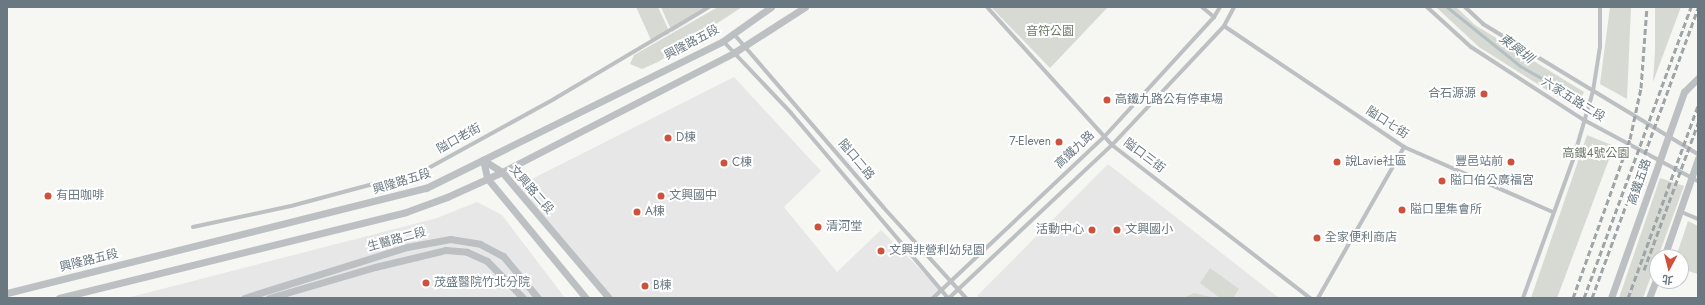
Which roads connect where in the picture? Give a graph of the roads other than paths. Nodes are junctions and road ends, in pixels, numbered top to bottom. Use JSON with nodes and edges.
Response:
{"nodes":[{"id":1,"x":709,"y":7,"type":"edge"},
{"id":2,"x":771,"y":7,"type":"edge"},
{"id":3,"x":805,"y":7,"type":"edge"},
{"id":4,"x":987,"y":7,"type":"edge"},
{"id":5,"x":1202,"y":7,"type":"edge"},
{"id":6,"x":1220,"y":7,"type":"edge"},
{"id":7,"x":1234,"y":7,"type":"edge"},
{"id":8,"x":1427,"y":7,"type":"edge"},
{"id":9,"x":1465,"y":7,"type":"edge"},
{"id":10,"x":1600,"y":7,"type":"edge"},
{"id":11,"x":1214,"y":17,"type":"junction"},
{"id":12,"x":1224,"y":26,"type":"junction"},
{"id":13,"x":733,"y":33,"type":"junction"},
{"id":14,"x":723,"y":41,"type":"junction"},
{"id":15,"x":744,"y":46,"type":"junction"},
{"id":16,"x":735,"y":52,"type":"junction"},
{"id":17,"x":1698,"y":78,"type":"edge"},
{"id":18,"x":1593,"y":91,"type":"junction"},
{"id":19,"x":1584,"y":120,"type":"junction"},
{"id":20,"x":1104,"y":137,"type":"junction"},
{"id":21,"x":1667,"y":137,"type":"junction"},
{"id":22,"x":1112,"y":145,"type":"junction"},
{"id":23,"x":1404,"y":147,"type":"junction"},
{"id":24,"x":1698,"y":154,"type":"edge"},
{"id":25,"x":1698,"y":159,"type":"edge"},
{"id":26,"x":483,"y":160,"type":"junction"},
{"id":27,"x":1659,"y":162,"type":"junction"},
{"id":28,"x":502,"y":172,"type":"junction"},
{"id":29,"x":487,"y":178,"type":"junction"},
{"id":30,"x":1695,"y":179,"type":"edge"},
{"id":31,"x":1679,"y":211,"type":"junction"},
{"id":32,"x":1553,"y":212,"type":"junction"},
{"id":33,"x":1698,"y":219,"type":"edge"},
{"id":34,"x":193,"y":227,"type":"dead end"},
{"id":35,"x":1667,"y":249,"type":"edge"},
{"id":36,"x":950,"y":281,"type":"junction"},
{"id":37,"x":942,"y":290,"type":"junction"},
{"id":38,"x":958,"y":290,"type":"junction"},
{"id":39,"x":7,"y":292,"type":"edge"},
{"id":40,"x":59,"y":298,"type":"edge"},
{"id":41,"x":244,"y":298,"type":"edge"},
{"id":42,"x":268,"y":298,"type":"edge"},
{"id":43,"x":523,"y":298,"type":"edge"},
{"id":44,"x":538,"y":298,"type":"edge"},
{"id":45,"x":586,"y":298,"type":"edge"},
{"id":46,"x":609,"y":298,"type":"edge"},
{"id":47,"x":933,"y":298,"type":"edge"},
{"id":48,"x":949,"y":298,"type":"edge"},
{"id":49,"x":966,"y":298,"type":"edge"},
{"id":50,"x":1310,"y":298,"type":"edge"},
{"id":51,"x":1318,"y":298,"type":"edge"},
{"id":52,"x":1523,"y":298,"type":"edge"},
{"id":53,"x":1611,"y":298,"type":"edge"}],
"edges":[{"from":1,"to":34,"type":"street","name":"隘口老街"},
{"from":2,"to":13,"type":"street","name":"興隆路五段"},
{"from":3,"to":15,"type":"street"},
{"from":4,"to":20,"type":"street","name":"隘口三街"},
{"from":5,"to":11,"type":"street"},
{"from":6,"to":11,"type":"street","name":"高鐵九路"},
{"from":7,"to":12,"type":"street","name":"高鐵九路"},
{"from":8,"to":19,"type":"street","name":"六家五路二段"},
{"from":9,"to":18,"type":"street","name":"六家五路二段"},
{"from":10,"to":18,"type":"street"},
{"from":11,"to":20,"type":"street","name":"高鐵九路"},
{"from":12,"to":22,"type":"street","name":"高鐵九路"},
{"from":12,"to":23,"type":"street","name":"隘口七街"},
{"from":13,"to":14,"type":"street","name":"興隆路五段"},
{"from":13,"to":15,"type":"street","name":"隘口二路"},
{"from":14,"to":16,"type":"street","name":"隘口二路"},
{"from":14,"to":26,"type":"street","name":"興隆路五段"},
{"from":15,"to":16,"type":"street"},
{"from":15,"to":36,"type":"street","name":"隘口二路"},
{"from":16,"to":28,"type":"street"},
{"from":16,"to":37,"type":"street","name":"隘口二路"},
{"from":17,"to":21,"type":"street","name":"高鐵五路"},
{"from":18,"to":19,"type":"street"},
{"from":18,"to":21,"type":"street","name":"六家五路二段"},
{"from":19,"to":27,"type":"street","name":"六家五路二段"},
{"from":19,"to":32,"type":"street"},
{"from":20,"to":22,"type":"street","name":"隘口三街"},
{"from":20,"to":36,"type":"street","name":"高鐵九路"},
{"from":21,"to":24,"type":"street","name":"六家五路二段"},
{"from":21,"to":27,"type":"street","name":"高鐵五路"},
{"from":22,"to":38,"type":"street","name":"高鐵九路"},
{"from":22,"to":50,"type":"street","name":"隘口三街"},
{"from":23,"to":32,"type":"street","name":"隘口七街"},
{"from":23,"to":51,"type":"street"},
{"from":25,"to":30,"type":"street"},
{"from":26,"to":28,"type":"street","name":"文興路二段"},
{"from":26,"to":29,"type":"street"},
{"from":26,"to":39,"type":"street","name":"興隆路五段"},
{"from":27,"to":30,"type":"street","name":"六家五路二段"},
{"from":27,"to":53,"type":"street","name":"高鐵五路"},
{"from":28,"to":29,"type":"street"},
{"from":28,"to":46,"type":"street","name":"文興路二段"},
{"from":29,"to":40,"type":"street"},
{"from":29,"to":45,"type":"street"},
{"from":30,"to":31,"type":"street"},
{"from":31,"to":33,"type":"street"},
{"from":31,"to":35,"type":"street"},
{"from":32,"to":52,"type":"street"},
{"from":36,"to":37,"type":"street","name":"高鐵九路"},
{"from":36,"to":38,"type":"street","name":"隘口二路"},
{"from":37,"to":47,"type":"street","name":"高鐵九路"},
{"from":37,"to":48,"type":"street","name":"隘口二路"},
{"from":38,"to":48,"type":"street","name":"高鐵九路"},
{"from":38,"to":49,"type":"street","name":"隘口二路"},
{"from":41,"to":44,"type":"street","name":"生醫路二段"},
{"from":42,"to":43,"type":"street","name":"生醫路二段"}]}
